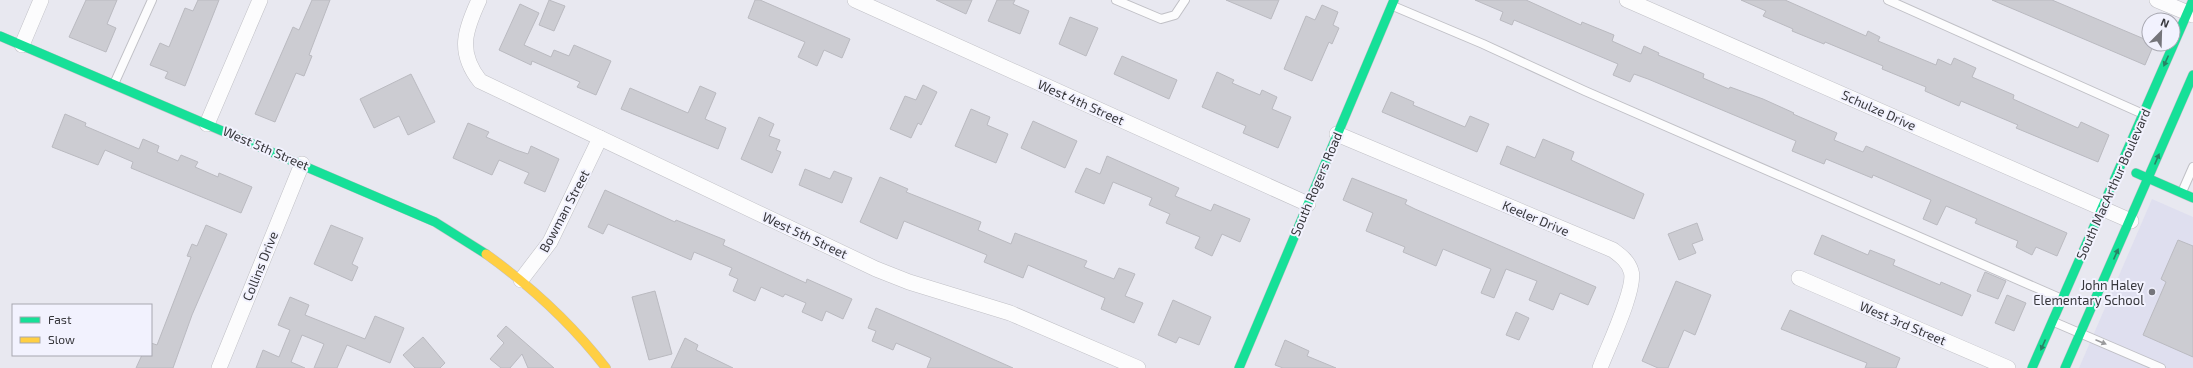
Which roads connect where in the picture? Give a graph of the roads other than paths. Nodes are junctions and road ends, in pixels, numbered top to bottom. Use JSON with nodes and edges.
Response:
{"nodes":[{"id":1,"x":41,"y":0,"type":"edge"},
{"id":2,"x":152,"y":0,"type":"edge"},
{"id":3,"x":260,"y":0,"type":"edge"},
{"id":4,"x":479,"y":0,"type":"edge"},
{"id":5,"x":855,"y":0,"type":"edge"},
{"id":6,"x":1116,"y":0,"type":"edge"},
{"id":7,"x":1185,"y":0,"type":"edge"},
{"id":8,"x":1628,"y":0,"type":"edge"},
{"id":9,"x":1888,"y":0,"type":"edge"},
{"id":10,"x":2157,"y":0,"type":"edge"},
{"id":11,"x":1393,"y":3,"type":"edge"},
{"id":12,"x":2191,"y":9,"type":"edge"},
{"id":13,"x":0,"y":36,"type":"edge"},
{"id":14,"x":22,"y":45,"type":"junction"},
{"id":15,"x":2193,"y":75,"type":"edge"},
{"id":16,"x":114,"y":84,"type":"junction"},
{"id":17,"x":2143,"y":114,"type":"junction"},
{"id":18,"x":207,"y":124,"type":"junction"},
{"id":19,"x":1337,"y":134,"type":"junction"},
{"id":20,"x":600,"y":138,"type":"junction"},
{"id":21,"x":302,"y":164,"type":"junction"},
{"id":22,"x":2120,"y":166,"type":"junction"},
{"id":23,"x":2193,"y":167,"type":"edge"},
{"id":24,"x":2149,"y":179,"type":"junction"},
{"id":25,"x":2182,"y":193,"type":"junction"},
{"id":26,"x":2193,"y":198,"type":"edge"},
{"id":27,"x":1308,"y":204,"type":"junction"},
{"id":28,"x":2102,"y":208,"type":"junction"},
{"id":29,"x":2131,"y":221,"type":"junction"},
{"id":30,"x":1799,"y":278,"type":"dead end"},
{"id":31,"x":521,"y":280,"type":"junction"},
{"id":32,"x":2062,"y":299,"type":"junction"},
{"id":33,"x":2053,"y":321,"type":"junction"},
{"id":34,"x":2080,"y":334,"type":"junction"},
{"id":35,"x":219,"y":368,"type":"edge"},
{"id":36,"x":606,"y":368,"type":"edge"},
{"id":37,"x":1138,"y":368,"type":"edge"},
{"id":38,"x":1239,"y":368,"type":"edge"},
{"id":39,"x":1600,"y":368,"type":"edge"},
{"id":40,"x":2008,"y":368,"type":"edge"},
{"id":41,"x":2032,"y":368,"type":"edge"},
{"id":42,"x":2065,"y":368,"type":"edge"},
{"id":43,"x":2161,"y":368,"type":"edge"}],
"edges":[{"from":1,"to":14,"type":"street"},
{"from":2,"to":16,"type":"lane"},
{"from":3,"to":18,"type":"street"},
{"from":4,"to":20,"type":"street","name":"West 5th Street"},
{"from":5,"to":27,"type":"street","name":"West 4th Street"},
{"from":6,"to":7,"type":"lane"},
{"from":8,"to":28,"type":"street","name":"Schulze Drive"},
{"from":9,"to":17,"type":"lane"},
{"from":10,"to":12,"type":"street"},
{"from":11,"to":19,"type":"street","name":"South Rogers Road"},
{"from":11,"to":32,"type":"lane"},
{"from":12,"to":17,"type":"street","name":"South MacArthur Boulevard","one_way":true},
{"from":13,"to":14,"type":"street","name":"West 5th Street"},
{"from":14,"to":16,"type":"street","name":"West 5th Street"},
{"from":24,"to":15,"type":"street","one_way":true},
{"from":16,"to":18,"type":"street","name":"West 5th Street"},
{"from":17,"to":22,"type":"street","name":"South MacArthur Boulevard"},
{"from":18,"to":21,"type":"street","name":"West 5th Street"},
{"from":19,"to":27,"type":"street","name":"South Rogers Road"},
{"from":19,"to":39,"type":"street","name":"Keeler Drive"},
{"from":20,"to":31,"type":"street","name":"Bowman Street"},
{"from":20,"to":37,"type":"street","name":"West 5th Street"},
{"from":21,"to":31,"type":"street","name":"West 5th Street"},
{"from":21,"to":35,"type":"street","name":"Collins Drive"},
{"from":22,"to":24,"type":"street"},
{"from":22,"to":28,"type":"street","name":"South MacArthur Boulevard"},
{"from":23,"to":25,"type":"lane"},
{"from":24,"to":25,"type":"street"},
{"from":24,"to":29,"type":"street"},
{"from":25,"to":26,"type":"street"},
{"from":27,"to":38,"type":"street","name":"South Rogers Road"},
{"from":28,"to":29,"type":"street","name":"Schulze Drive"},
{"from":28,"to":32,"type":"street","name":"South MacArthur Boulevard"},
{"from":34,"to":29,"type":"street","one_way":true},
{"from":30,"to":40,"type":"street","name":"West 3rd Street"},
{"from":31,"to":36,"type":"street","name":"West 5th Street"},
{"from":32,"to":33,"type":"street","name":"South MacArthur Boulevard"},
{"from":33,"to":34,"type":"lane"},
{"from":33,"to":41,"type":"street","name":"South MacArthur Boulevard","one_way":true},
{"from":34,"to":42,"type":"street"},
{"from":34,"to":43,"type":"lane","one_way":true}]}
